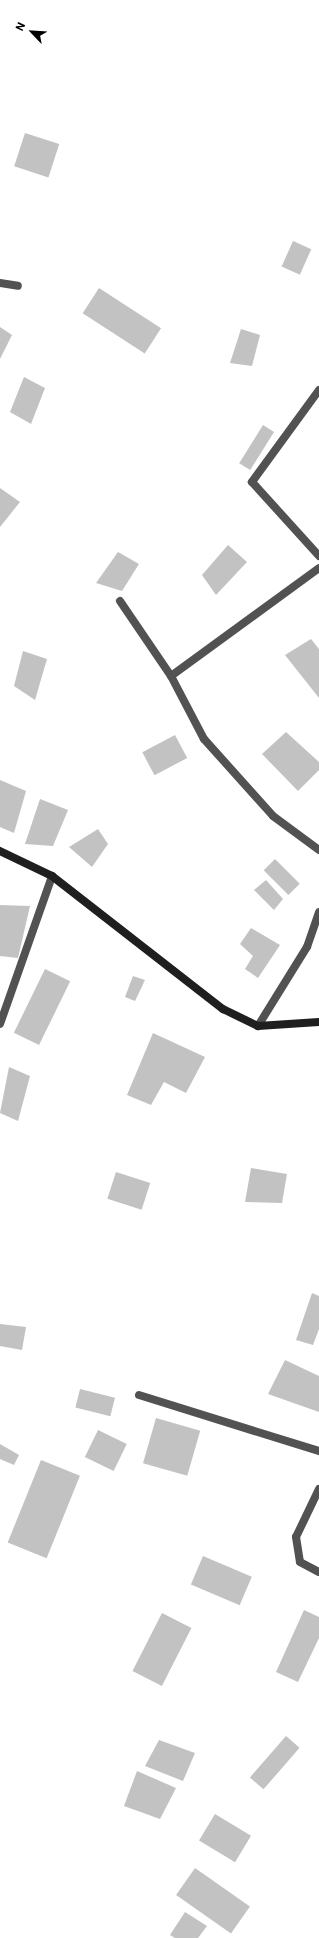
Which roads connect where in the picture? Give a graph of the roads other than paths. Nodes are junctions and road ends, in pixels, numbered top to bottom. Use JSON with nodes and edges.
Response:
{"nodes":[{"id":1,"x":0,"y":283,"type":"edge"},
{"id":2,"x":18,"y":286,"type":"dead end"},
{"id":3,"x":319,"y":390,"type":"edge"},
{"id":4,"x":319,"y":556,"type":"edge"},
{"id":5,"x":319,"y":568,"type":"edge"},
{"id":6,"x":120,"y":601,"type":"dead end"},
{"id":7,"x":171,"y":676,"type":"junction"},
{"id":8,"x":319,"y":850,"type":"edge"},
{"id":9,"x":0,"y":851,"type":"edge"},
{"id":10,"x":52,"y":876,"type":"junction"},
{"id":11,"x":319,"y":912,"type":"edge"},
{"id":12,"x":319,"y":1022,"type":"edge"},
{"id":13,"x":0,"y":1024,"type":"edge"},
{"id":14,"x":258,"y":1026,"type":"junction"},
{"id":15,"x":138,"y":1395,"type":"dead end"},
{"id":16,"x":319,"y":1452,"type":"edge"},
{"id":17,"x":319,"y":1489,"type":"edge"},
{"id":18,"x":319,"y":1572,"type":"edge"}],
"edges":[{"from":1,"to":2,"type":"street"},
{"from":3,"to":4,"type":"street"},
{"from":5,"to":7,"type":"street"},
{"from":6,"to":7,"type":"street"},
{"from":7,"to":8,"type":"street"},
{"from":9,"to":10,"type":"street"},
{"from":10,"to":13,"type":"street"},
{"from":10,"to":14,"type":"street"},
{"from":11,"to":14,"type":"street"},
{"from":12,"to":14,"type":"street"},
{"from":15,"to":16,"type":"street"},
{"from":17,"to":18,"type":"street"}]}
